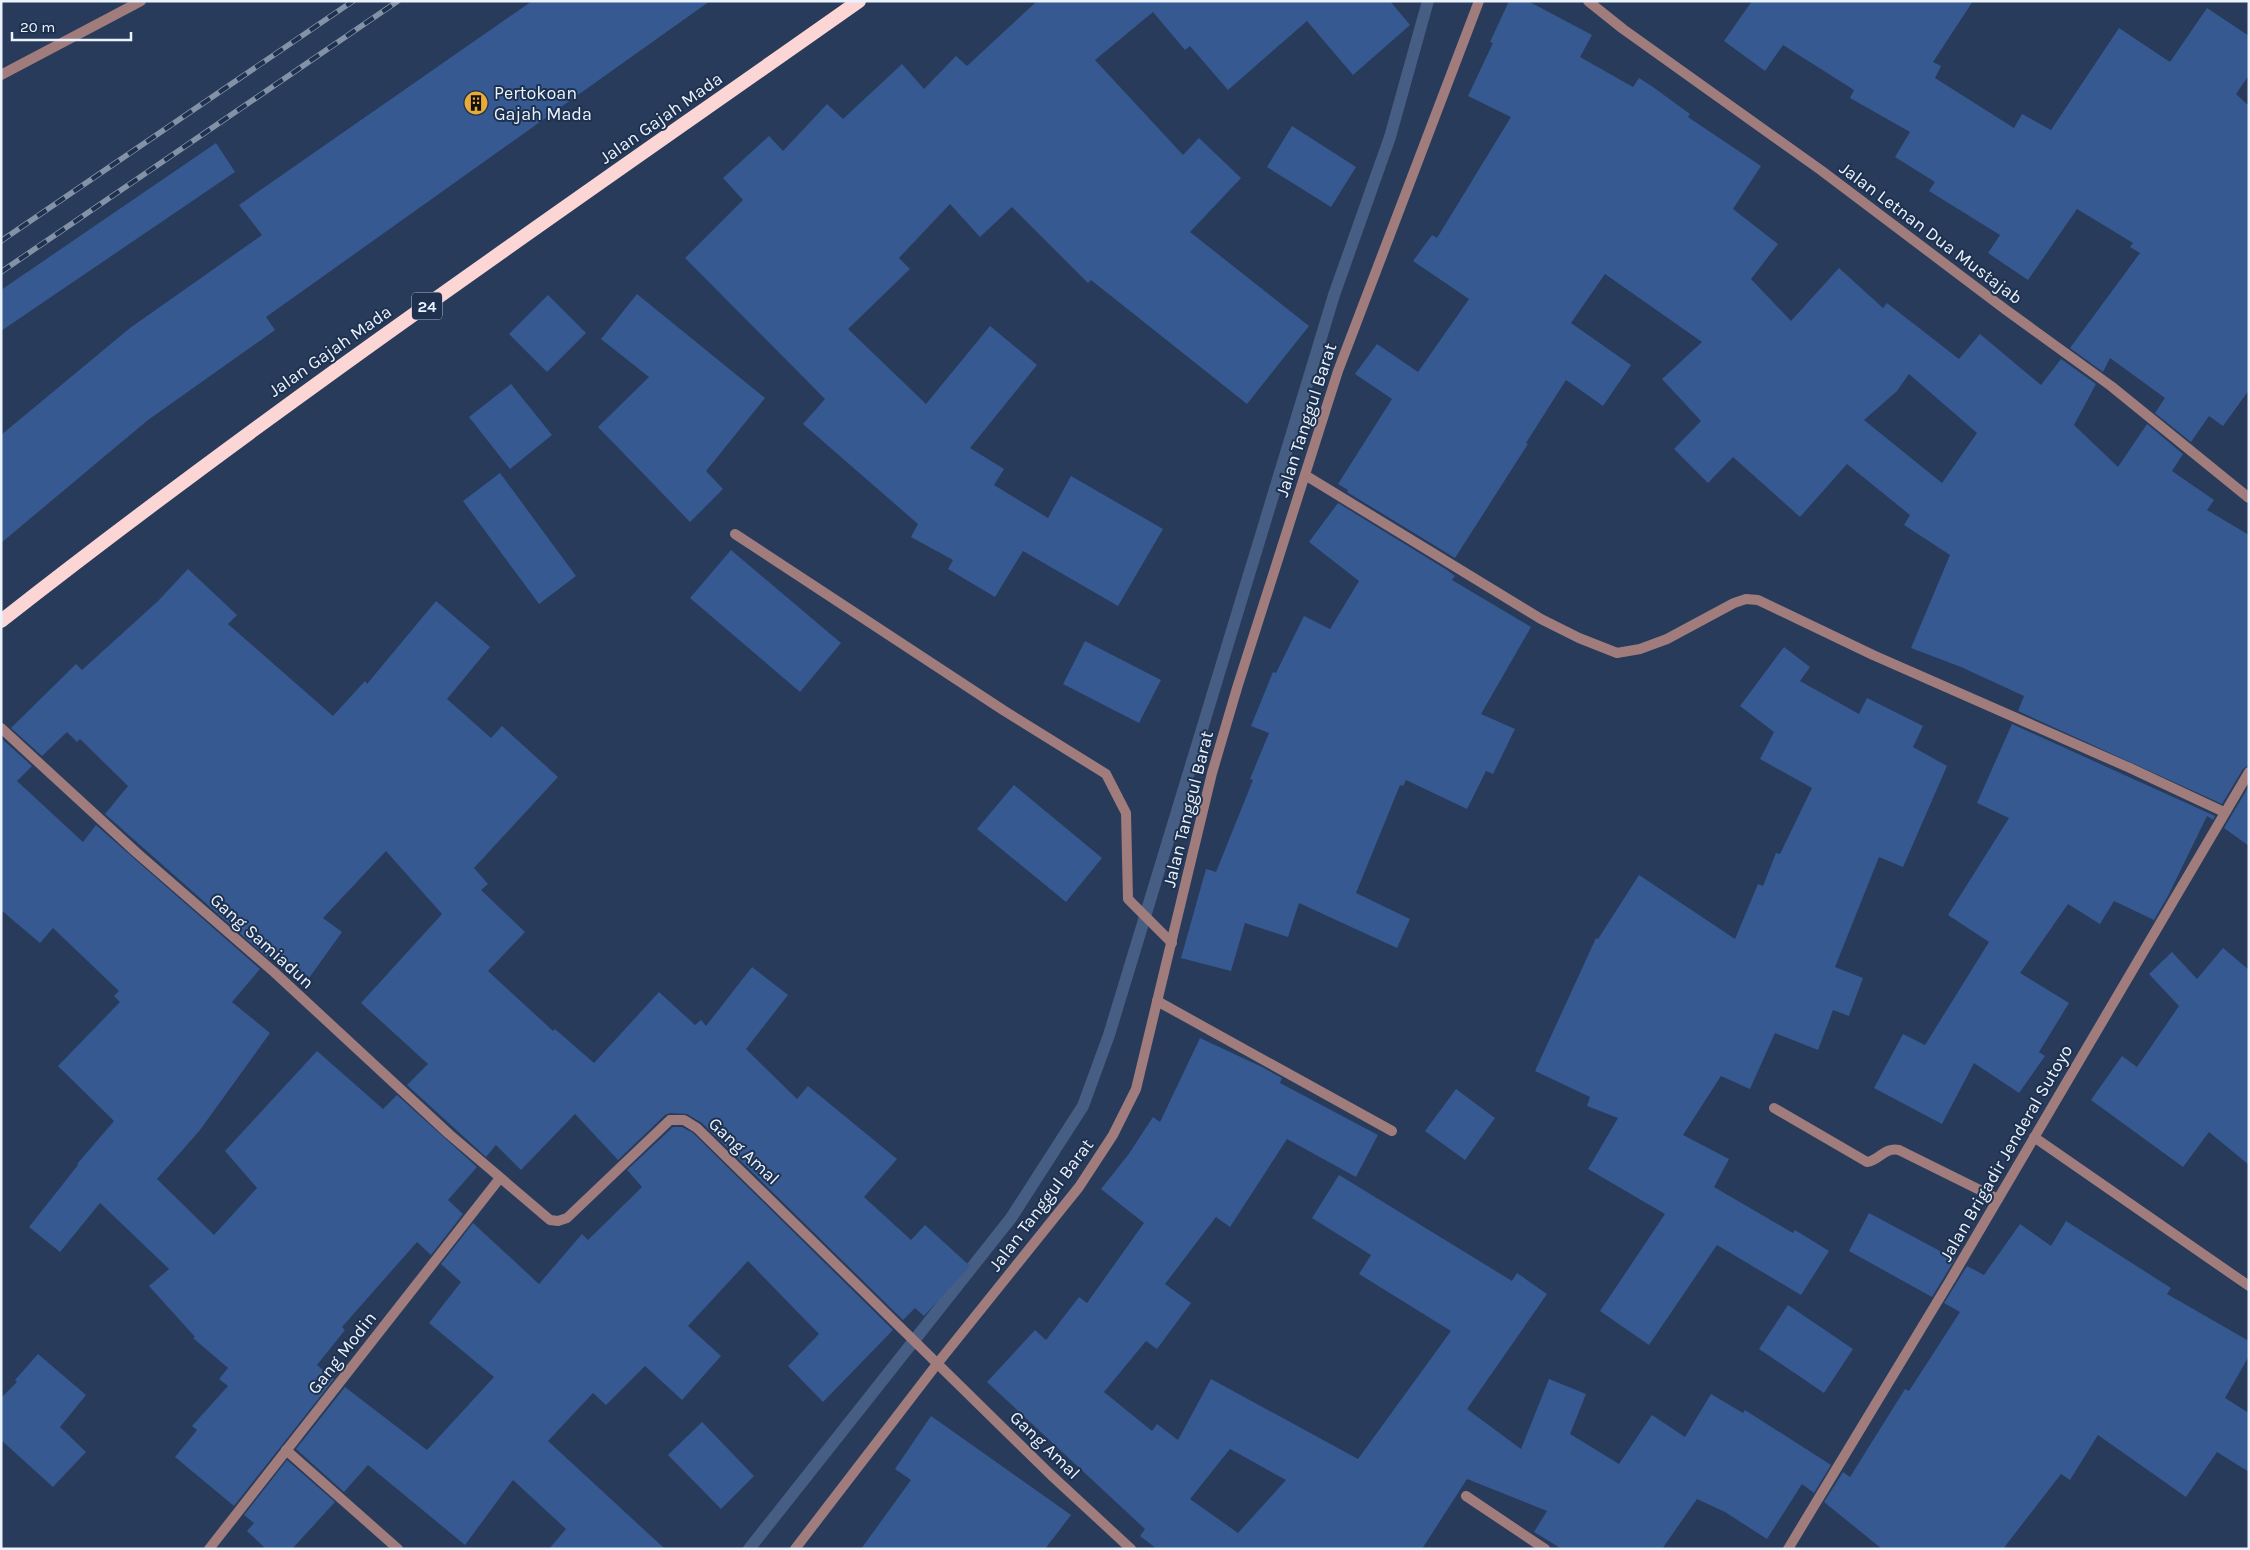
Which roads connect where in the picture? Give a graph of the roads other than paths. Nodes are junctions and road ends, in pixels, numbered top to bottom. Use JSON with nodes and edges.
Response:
{"nodes":[{"id":1,"x":141,"y":1,"type":"edge"},
{"id":2,"x":859,"y":1,"type":"edge"},
{"id":3,"x":1479,"y":1,"type":"edge"},
{"id":4,"x":1588,"y":1,"type":"edge"},
{"id":5,"x":1,"y":75,"type":"edge"},
{"id":6,"x":1305,"y":475,"type":"junction"},
{"id":7,"x":2249,"y":498,"type":"edge"},
{"id":8,"x":735,"y":534,"type":"dead end"},
{"id":9,"x":1,"y":621,"type":"edge"},
{"id":10,"x":1,"y":728,"type":"edge"},
{"id":11,"x":2249,"y":772,"type":"edge"},
{"id":12,"x":2224,"y":812,"type":"junction"},
{"id":13,"x":1172,"y":943,"type":"junction"},
{"id":14,"x":1157,"y":1001,"type":"junction"},
{"id":15,"x":1774,"y":1108,"type":"dead end"},
{"id":16,"x":1392,"y":1131,"type":"dead end"},
{"id":17,"x":2034,"y":1137,"type":"junction"},
{"id":18,"x":500,"y":1178,"type":"junction"},
{"id":19,"x":1998,"y":1199,"type":"junction"},
{"id":20,"x":2249,"y":1286,"type":"edge"},
{"id":21,"x":934,"y":1360,"type":"junction"},
{"id":22,"x":286,"y":1450,"type":"junction"},
{"id":23,"x":1466,"y":1496,"type":"dead end"},
{"id":24,"x":209,"y":1549,"type":"edge"},
{"id":25,"x":398,"y":1549,"type":"edge"},
{"id":26,"x":795,"y":1549,"type":"edge"},
{"id":27,"x":1131,"y":1549,"type":"edge"},
{"id":28,"x":1545,"y":1549,"type":"edge"},
{"id":29,"x":1788,"y":1549,"type":"edge"}],
"edges":[{"from":1,"to":5,"type":"street"},
{"from":2,"to":9,"type":"highway","name":"Jalan Gajah Mada","number":"24"},
{"from":3,"to":6,"type":"street","name":"Jalan Tanggul Barat"},
{"from":4,"to":7,"type":"street","name":"Jalan Letnan Dua Mustajab"},
{"from":6,"to":12,"type":"street"},
{"from":6,"to":13,"type":"street","name":"Jalan Tanggul Barat"},
{"from":8,"to":13,"type":"street"},
{"from":10,"to":18,"type":"street","name":"Gang Samiadun"},
{"from":11,"to":12,"type":"street","name":"Jalan Brigadir Jenderal Sutoyo"},
{"from":12,"to":17,"type":"street","name":"Jalan Brigadir Jenderal Sutoyo"},
{"from":13,"to":14,"type":"street","name":"Jalan Tanggul Barat"},
{"from":14,"to":16,"type":"street"},
{"from":14,"to":21,"type":"street","name":"Jalan Tanggul Barat"},
{"from":15,"to":19,"type":"street"},
{"from":17,"to":19,"type":"street","name":"Jalan Brigadir Jenderal Sutoyo"},
{"from":17,"to":20,"type":"street"},
{"from":18,"to":21,"type":"street","name":"Gang Amal"},
{"from":18,"to":22,"type":"street","name":"Gang Modin"},
{"from":19,"to":29,"type":"street","name":"Jalan Brigadir Jenderal Sutoyo"},
{"from":21,"to":26,"type":"street","name":"Jalan Tanggul Barat"},
{"from":21,"to":27,"type":"street","name":"Gang Amal"},
{"from":22,"to":24,"type":"street","name":"Gang Modin"},
{"from":22,"to":25,"type":"street"},
{"from":23,"to":28,"type":"street"}]}
